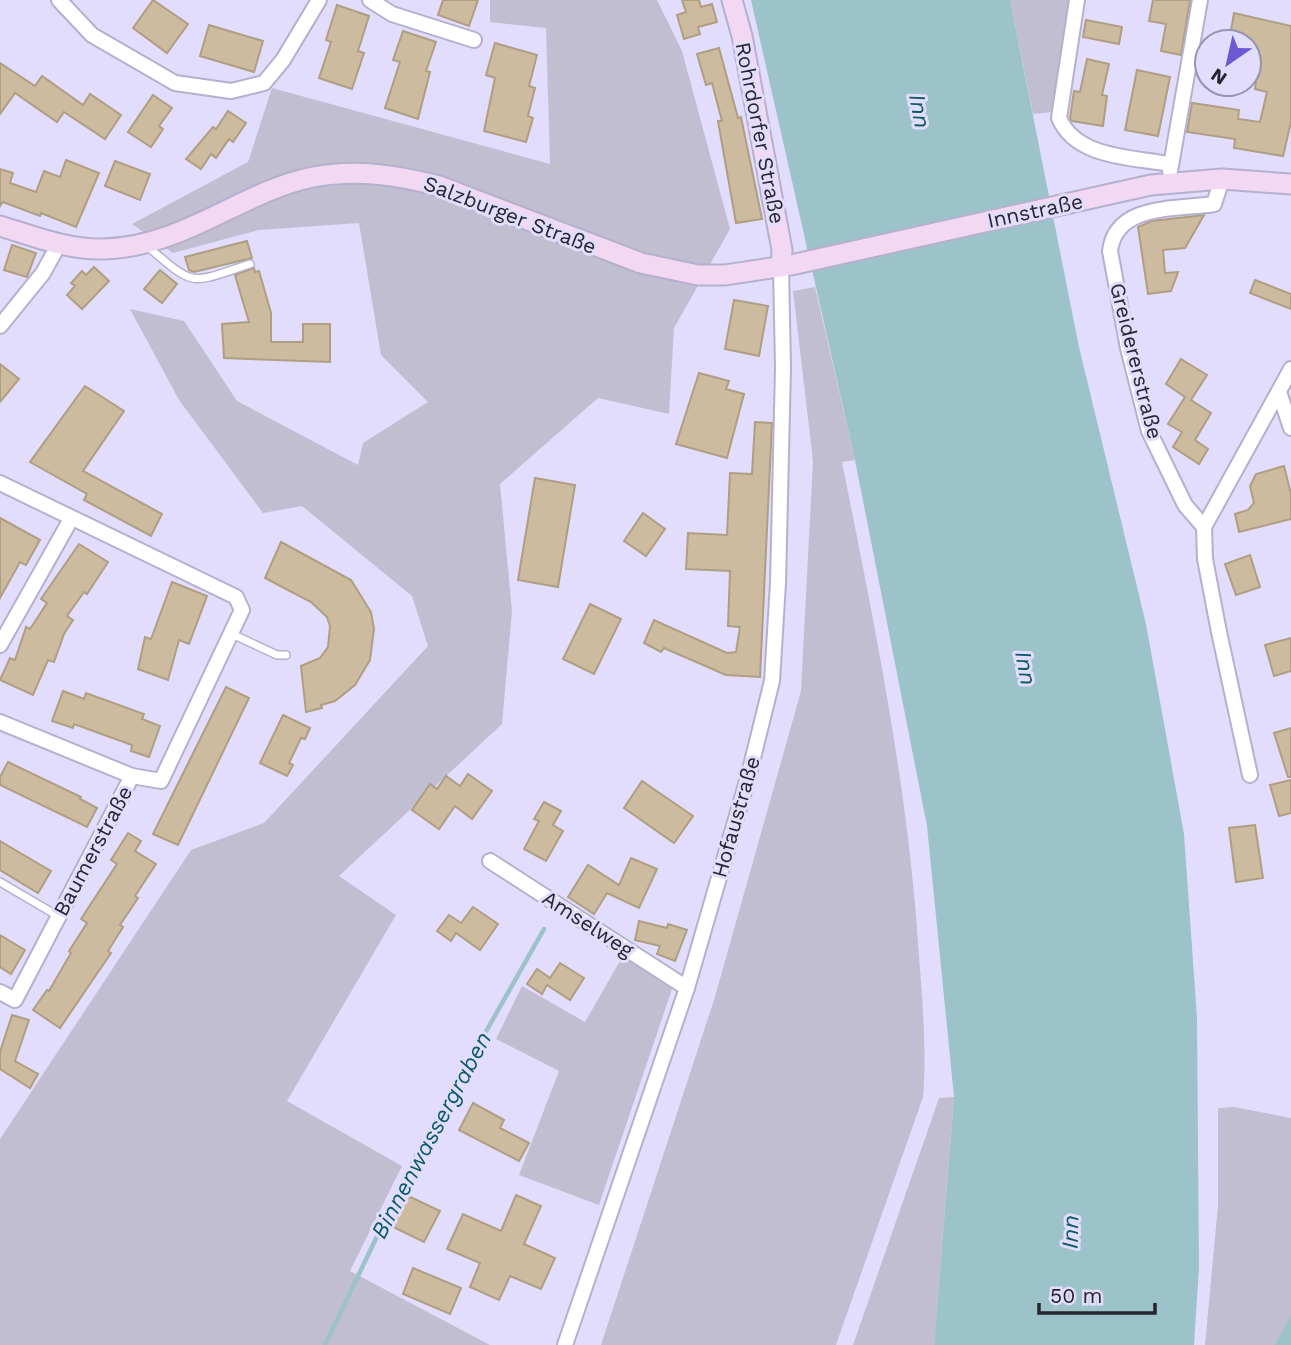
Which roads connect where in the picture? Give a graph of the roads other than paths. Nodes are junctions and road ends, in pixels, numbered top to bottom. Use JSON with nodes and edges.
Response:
{"nodes":[{"id":1,"x":59,"y":0,"type":"edge"},
{"id":2,"x":319,"y":0,"type":"edge"},
{"id":3,"x":370,"y":0,"type":"edge"},
{"id":4,"x":732,"y":0,"type":"edge"},
{"id":5,"x":1077,"y":0,"type":"edge"},
{"id":6,"x":1200,"y":0,"type":"edge"},
{"id":7,"x":474,"y":40,"type":"dead end"},
{"id":8,"x":1170,"y":173,"type":"junction"},
{"id":9,"x":1222,"y":179,"type":"junction"},
{"id":10,"x":1291,"y":184,"type":"edge"},
{"id":11,"x":0,"y":226,"type":"edge"},
{"id":12,"x":143,"y":243,"type":"junction"},
{"id":13,"x":59,"y":244,"type":"junction"},
{"id":14,"x":250,"y":264,"type":"dead end"},
{"id":15,"x":781,"y":267,"type":"junction"},
{"id":16,"x":0,"y":326,"type":"edge"},
{"id":17,"x":1291,"y":369,"type":"edge"},
{"id":18,"x":1279,"y":392,"type":"junction"},
{"id":19,"x":1291,"y":428,"type":"edge"},
{"id":20,"x":0,"y":483,"type":"edge"},
{"id":21,"x":71,"y":519,"type":"junction"},
{"id":22,"x":1204,"y":527,"type":"junction"},
{"id":23,"x":232,"y":634,"type":"junction"},
{"id":24,"x":0,"y":645,"type":"edge"},
{"id":25,"x":285,"y":655,"type":"dead end"},
{"id":26,"x":0,"y":722,"type":"edge"},
{"id":27,"x":1250,"y":775,"type":"dead end"},
{"id":28,"x":132,"y":776,"type":"junction"},
{"id":29,"x":490,"y":861,"type":"dead end"},
{"id":30,"x":0,"y":883,"type":"edge"},
{"id":31,"x":58,"y":916,"type":"junction"},
{"id":32,"x":687,"y":988,"type":"junction"},
{"id":33,"x":0,"y":992,"type":"edge"},
{"id":34,"x":565,"y":1345,"type":"edge"}],
"edges":[{"from":1,"to":2,"type":"street"},
{"from":3,"to":7,"type":"street"},
{"from":4,"to":15,"type":"main road","name":"Rohrdorfer Straße"},
{"from":5,"to":8,"type":"street"},
{"from":6,"to":8,"type":"street"},
{"from":8,"to":9,"type":"main road","name":"Innstraße"},
{"from":8,"to":15,"type":"main road","name":"Innstraße"},
{"from":9,"to":10,"type":"main road","name":"Innstraße"},
{"from":9,"to":22,"type":"street","name":"Greidererstraße"},
{"from":11,"to":13,"type":"main road","name":"Salzburger Straße"},
{"from":12,"to":13,"type":"main road","name":"Salzburger Straße"},
{"from":12,"to":14,"type":"lane"},
{"from":12,"to":15,"type":"main road","name":"Salzburger Straße"},
{"from":13,"to":16,"type":"street"},
{"from":15,"to":32,"type":"street","name":"Hofaustraße"},
{"from":17,"to":18,"type":"street"},
{"from":18,"to":19,"type":"street"},
{"from":18,"to":22,"type":"street"},
{"from":20,"to":21,"type":"street"},
{"from":21,"to":23,"type":"street"},
{"from":21,"to":24,"type":"street"},
{"from":22,"to":27,"type":"street"},
{"from":23,"to":25,"type":"lane"},
{"from":23,"to":28,"type":"street"},
{"from":26,"to":28,"type":"street","name":"Baumerstraße"},
{"from":28,"to":31,"type":"street","name":"Baumerstraße"},
{"from":29,"to":32,"type":"street","name":"Amselweg"},
{"from":30,"to":31,"type":"lane"},
{"from":31,"to":33,"type":"street","name":"Baumerstraße"},
{"from":32,"to":34,"type":"street","name":"Hofaustraße"}]}
